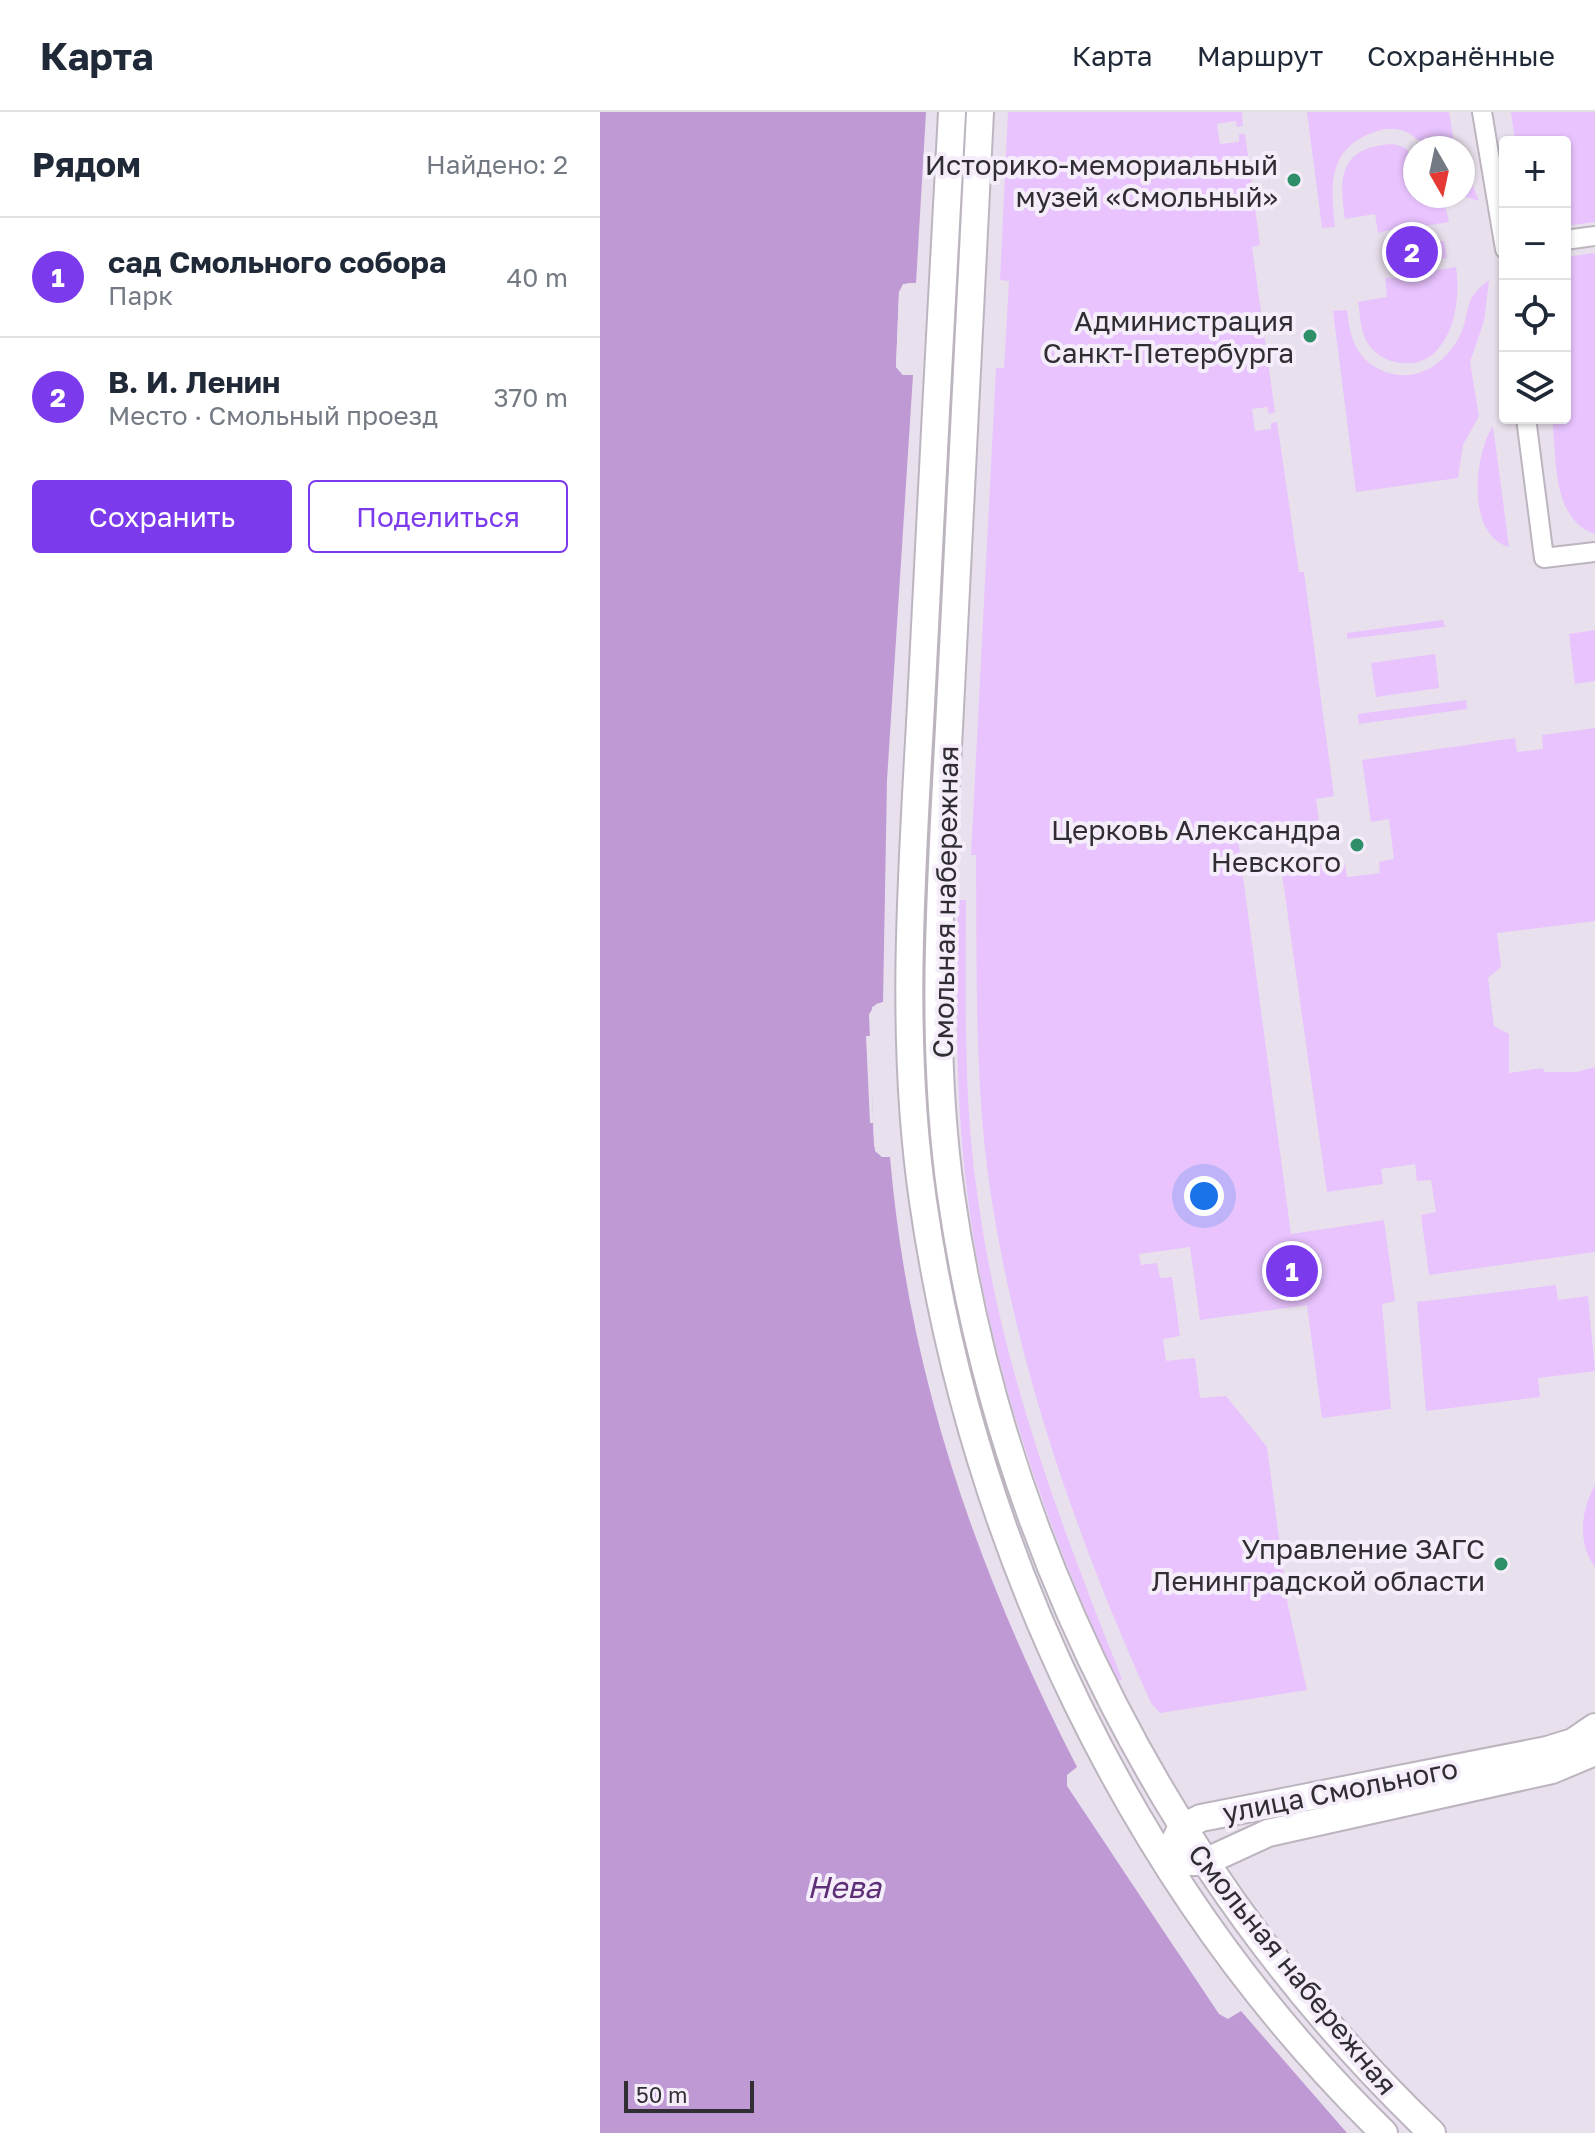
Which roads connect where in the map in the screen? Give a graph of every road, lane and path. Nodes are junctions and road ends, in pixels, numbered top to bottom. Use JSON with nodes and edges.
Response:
{"nodes":[{"id":1,"x":952,"y":112,"type":"edge"},
{"id":2,"x":980,"y":112,"type":"edge"},
{"id":3,"x":1482,"y":112,"type":"edge"},
{"id":4,"x":1499,"y":213,"type":"edge"},
{"id":5,"x":1595,"y":236,"type":"edge"},
{"id":6,"x":1571,"y":239,"type":"edge"},
{"id":7,"x":1527,"y":424,"type":"edge"},
{"id":8,"x":1595,"y":552,"type":"edge"},
{"id":9,"x":1595,"y":1727,"type":"edge"},
{"id":10,"x":1595,"y":1752,"type":"edge"},
{"id":11,"x":1181,"y":1828,"type":"junction"},
{"id":12,"x":1165,"y":1860,"type":"junction"},
{"id":13,"x":1205,"y":1862,"type":"junction"},
{"id":14,"x":1384,"y":2133,"type":"edge"},
{"id":15,"x":1432,"y":2133,"type":"edge"}],
"edges":[{"from":1,"to":12,"type":"main road","name":"Смольная набережная"},
{"from":2,"to":11,"type":"main road","name":"Смольная набережная"},
{"from":3,"to":4,"type":"street"},
{"from":5,"to":6,"type":"street"},
{"from":7,"to":8,"type":"street"},
{"from":9,"to":11,"type":"main road","name":"улица Смольного"},
{"from":10,"to":13,"type":"main road","name":"улица Смольного"},
{"from":11,"to":12,"type":"main road"},
{"from":11,"to":13,"type":"main road","name":"Смольная набережная"},
{"from":12,"to":13,"type":"main road","name":"улица Смольного"},
{"from":12,"to":14,"type":"main road","name":"Смольная набережная"},
{"from":13,"to":15,"type":"main road","name":"Смольная набережная"}]}
